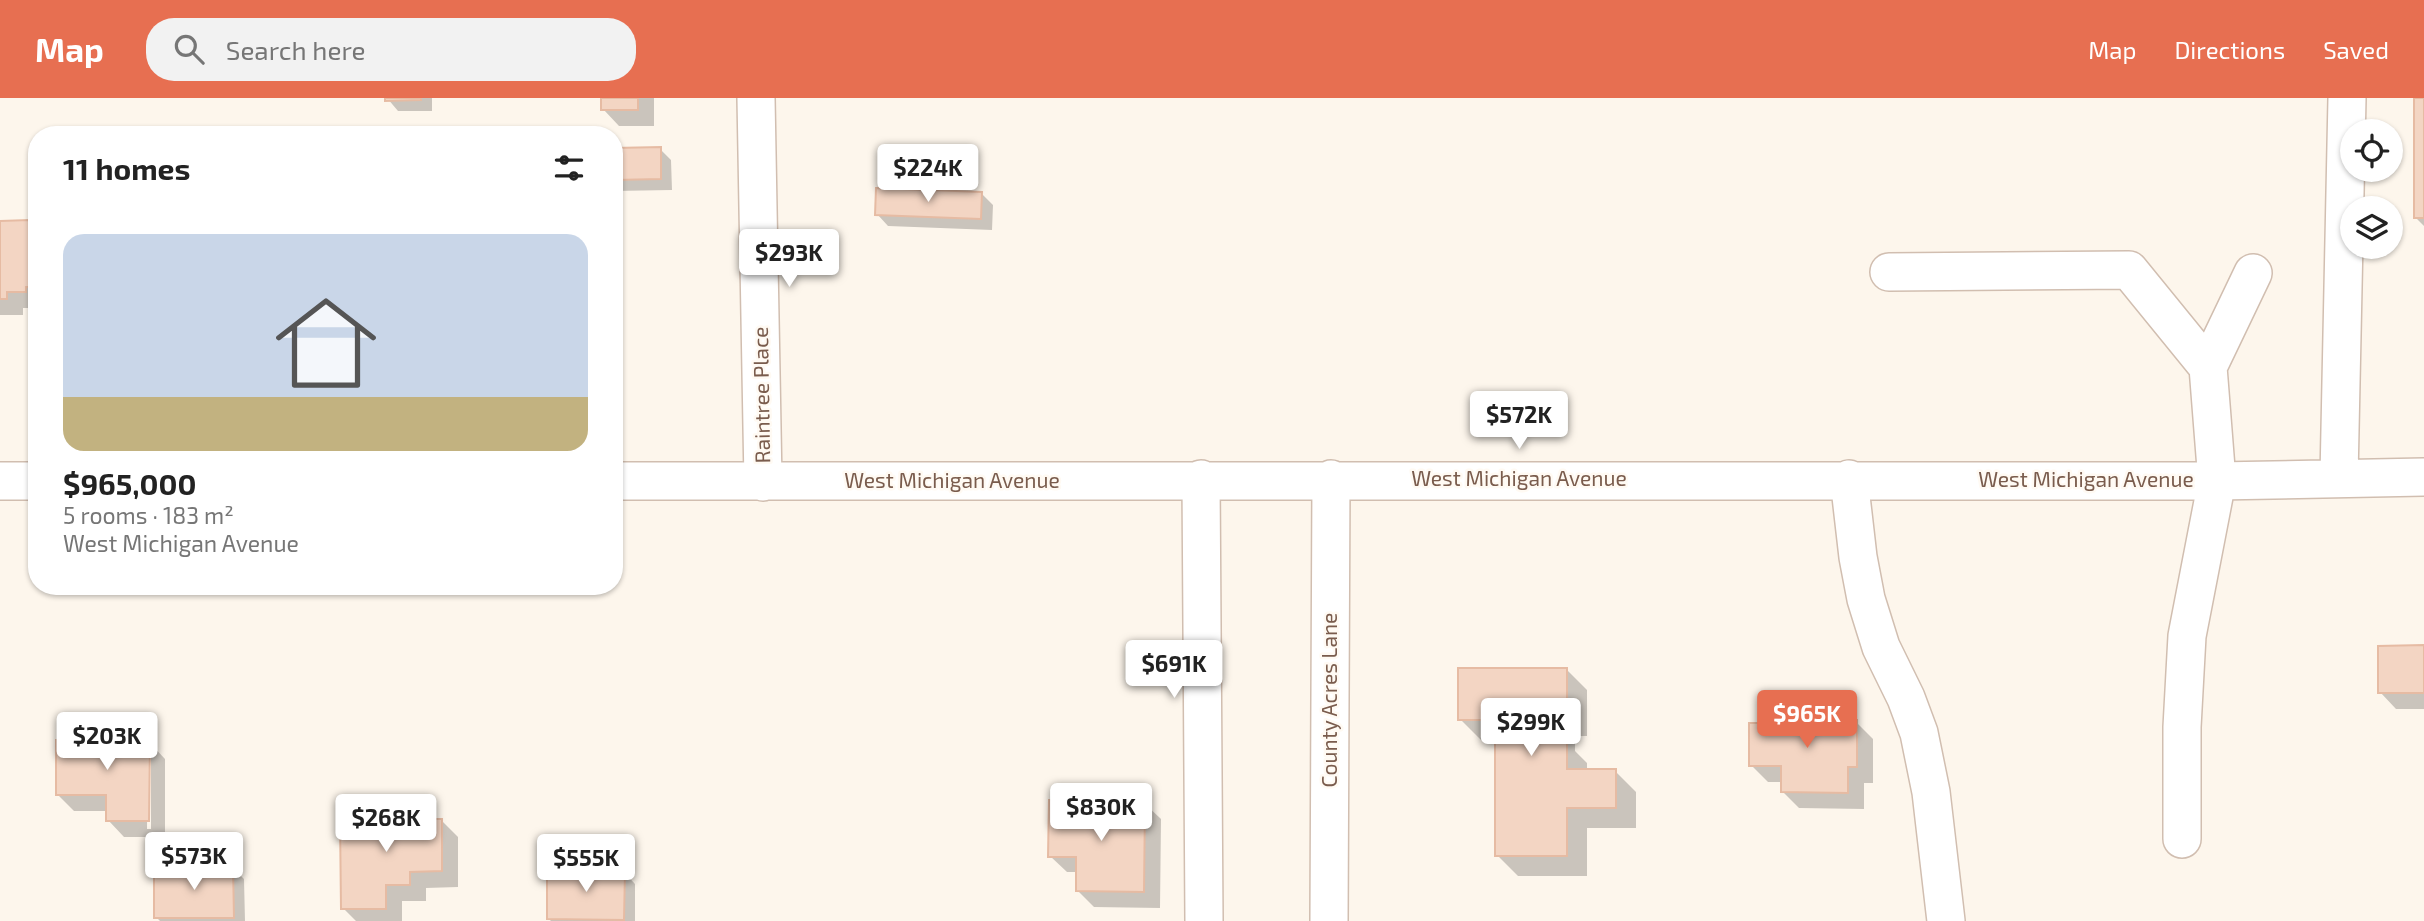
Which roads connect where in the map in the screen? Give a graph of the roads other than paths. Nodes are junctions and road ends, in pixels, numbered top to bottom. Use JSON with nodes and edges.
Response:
{"nodes":[{"id":1,"x":756,"y":98,"type":"edge"},
{"id":2,"x":2347,"y":98,"type":"edge"},
{"id":3,"x":1889,"y":272,"type":"dead end"},
{"id":4,"x":2253,"y":273,"type":"dead end"},
{"id":5,"x":2208,"y":367,"type":"junction"},
{"id":6,"x":2339,"y":477,"type":"junction"},
{"id":7,"x":2424,"y":477,"type":"edge"},
{"id":8,"x":1201,"y":480,"type":"junction"},
{"id":9,"x":1331,"y":480,"type":"junction"},
{"id":10,"x":1849,"y":480,"type":"junction"},
{"id":11,"x":0,"y":481,"type":"edge"},
{"id":12,"x":28,"y":481,"type":"edge"},
{"id":13,"x":623,"y":481,"type":"edge"},
{"id":14,"x":2217,"y":481,"type":"junction"},
{"id":15,"x":763,"y":482,"type":"junction"},
{"id":16,"x":2182,"y":839,"type":"dead end"},
{"id":17,"x":1204,"y":921,"type":"edge"},
{"id":18,"x":1329,"y":921,"type":"edge"},
{"id":19,"x":1946,"y":921,"type":"edge"}],
"edges":[{"from":1,"to":15,"type":"street","name":"Raintree Place"},
{"from":2,"to":6,"type":"street"},
{"from":3,"to":5,"type":"street"},
{"from":4,"to":5,"type":"street"},
{"from":5,"to":14,"type":"street"},
{"from":6,"to":7,"type":"street","name":"West Michigan Avenue"},
{"from":6,"to":14,"type":"street","name":"West Michigan Avenue"},
{"from":8,"to":9,"type":"street","name":"West Michigan Avenue"},
{"from":8,"to":15,"type":"street","name":"West Michigan Avenue"},
{"from":8,"to":17,"type":"street"},
{"from":9,"to":10,"type":"street","name":"West Michigan Avenue"},
{"from":9,"to":18,"type":"street","name":"County Acres Lane"},
{"from":10,"to":14,"type":"street","name":"West Michigan Avenue"},
{"from":10,"to":19,"type":"street"},
{"from":11,"to":12,"type":"street"},
{"from":13,"to":15,"type":"street","name":"West Michigan Avenue"},
{"from":14,"to":16,"type":"street"}]}
